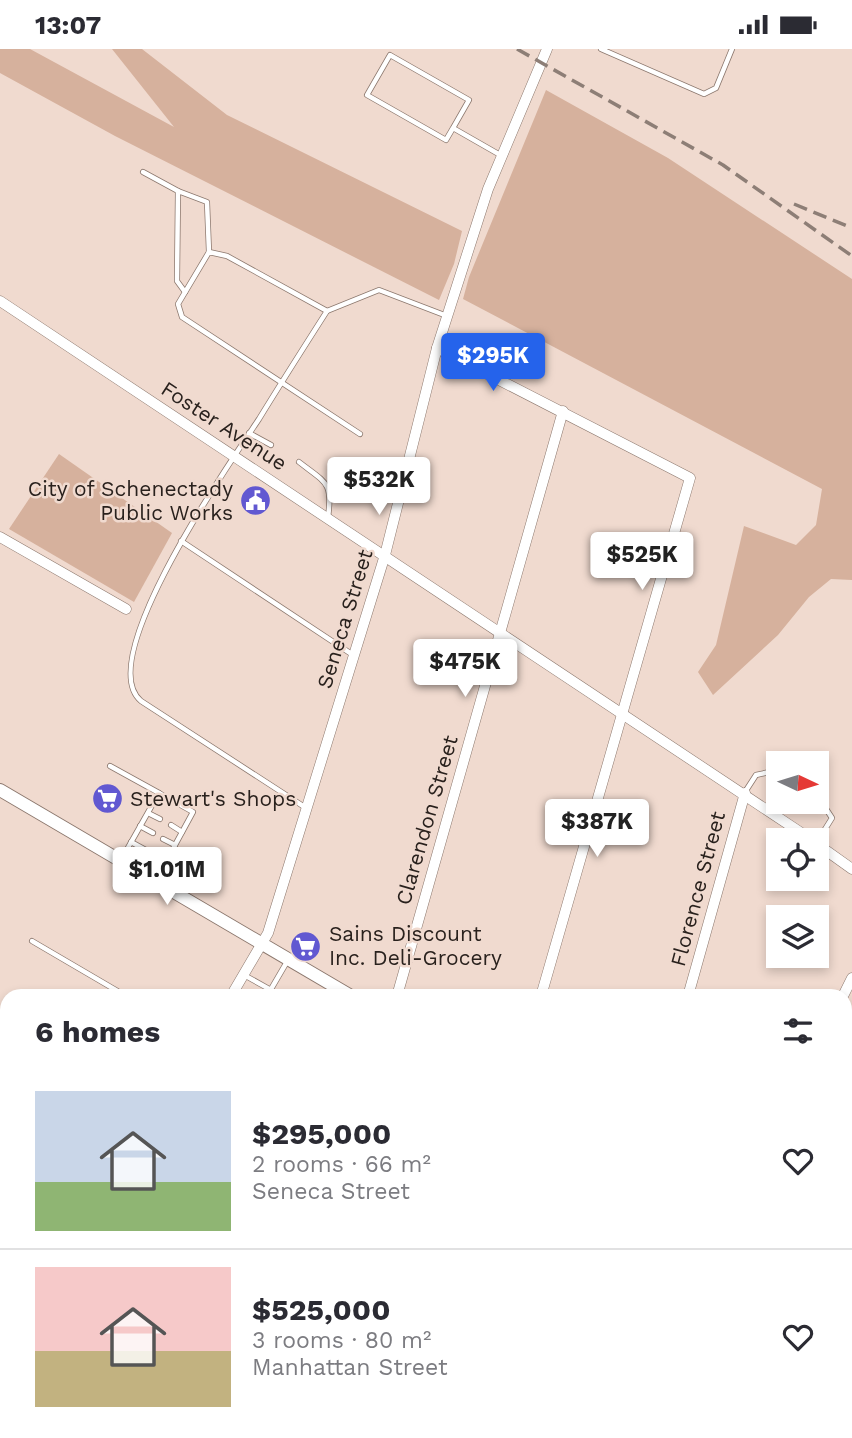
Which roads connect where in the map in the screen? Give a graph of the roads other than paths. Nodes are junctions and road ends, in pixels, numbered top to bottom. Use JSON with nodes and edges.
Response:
{"nodes":[{"id":1,"x":547,"y":49,"type":"edge"},
{"id":2,"x":601,"y":49,"type":"edge"},
{"id":3,"x":732,"y":49,"type":"edge"},
{"id":4,"x":453,"y":128,"type":"junction"},
{"id":5,"x":502,"y":156,"type":"junction"},
{"id":6,"x":143,"y":172,"type":"dead end"},
{"id":7,"x":178,"y":191,"type":"junction"},
{"id":8,"x":209,"y":252,"type":"junction"},
{"id":9,"x":185,"y":292,"type":"junction"},
{"id":10,"x":0,"y":301,"type":"edge"},
{"id":11,"x":327,"y":311,"type":"junction"},
{"id":12,"x":448,"y":316,"type":"junction"},
{"id":13,"x":437,"y":348,"type":"junction"},
{"id":14,"x":282,"y":381,"type":"junction"},
{"id":15,"x":563,"y":411,"type":"junction"},
{"id":16,"x":249,"y":433,"type":"junction"},
{"id":17,"x":360,"y":434,"type":"dead end"},
{"id":18,"x":271,"y":445,"type":"dead end"},
{"id":19,"x":234,"y":456,"type":"junction"},
{"id":20,"x":299,"y":462,"type":"dead end"},
{"id":21,"x":328,"y":517,"type":"junction"},
{"id":22,"x":0,"y":537,"type":"edge"},
{"id":23,"x":181,"y":541,"type":"junction"},
{"id":24,"x":385,"y":555,"type":"junction"},
{"id":25,"x":126,"y":609,"type":"dead end"},
{"id":26,"x":500,"y":632,"type":"junction"},
{"id":27,"x":354,"y":656,"type":"junction"},
{"id":28,"x":623,"y":714,"type":"junction"},
{"id":29,"x":110,"y":766,"type":"dead end"},
{"id":30,"x":766,"y":773,"type":"edge"},
{"id":31,"x":0,"y":790,"type":"edge"},
{"id":32,"x":159,"y":793,"type":"junction"},
{"id":33,"x":745,"y":793,"type":"junction"},
{"id":34,"x":307,"y":809,"type":"junction"},
{"id":35,"x":148,"y":813,"type":"junction"},
{"id":36,"x":160,"y":819,"type":"dead end"},
{"id":37,"x":171,"y":825,"type":"dead end"},
{"id":38,"x":140,"y":826,"type":"junction"},
{"id":39,"x":794,"y":828,"type":"edge"},
{"id":40,"x":183,"y":832,"type":"junction"},
{"id":41,"x":153,"y":833,"type":"dead end"},
{"id":42,"x":163,"y":839,"type":"dead end"},
{"id":43,"x":131,"y":842,"type":"junction"},
{"id":44,"x":175,"y":845,"type":"junction"},
{"id":45,"x":829,"y":852,"type":"edge"},
{"id":46,"x":121,"y":861,"type":"junction"},
{"id":47,"x":166,"y":861,"type":"junction"},
{"id":48,"x":852,"y":869,"type":"edge"},
{"id":49,"x":155,"y":881,"type":"junction"},
{"id":50,"x":32,"y":941,"type":"dead end"},
{"id":51,"x":262,"y":943,"type":"junction"},
{"id":52,"x":289,"y":959,"type":"junction"},
{"id":53,"x":244,"y":974,"type":"junction"},
{"id":54,"x":114,"y":989,"type":"edge"},
{"id":55,"x":235,"y":989,"type":"edge"},
{"id":56,"x":269,"y":989,"type":"edge"},
{"id":57,"x":272,"y":989,"type":"edge"},
{"id":58,"x":339,"y":989,"type":"edge"},
{"id":59,"x":399,"y":989,"type":"edge"},
{"id":60,"x":543,"y":989,"type":"edge"},
{"id":61,"x":690,"y":989,"type":"edge"}],
"edges":[{"from":1,"to":5,"type":"street","name":"Seneca Street"},
{"from":2,"to":3,"type":"lane"},
{"from":4,"to":4,"type":"lane"},
{"from":4,"to":5,"type":"lane"},
{"from":5,"to":12,"type":"street","name":"Seneca Street"},
{"from":6,"to":7,"type":"lane"},
{"from":7,"to":8,"type":"lane"},
{"from":7,"to":9,"type":"lane"},
{"from":8,"to":9,"type":"lane"},
{"from":8,"to":11,"type":"lane"},
{"from":9,"to":14,"type":"lane"},
{"from":10,"to":19,"type":"street","name":"Foster Avenue"},
{"from":11,"to":12,"type":"lane"},
{"from":11,"to":14,"type":"lane"},
{"from":12,"to":13,"type":"street","name":"Seneca Street"},
{"from":13,"to":15,"type":"street"},
{"from":13,"to":24,"type":"street","name":"Seneca Street"},
{"from":14,"to":16,"type":"lane"},
{"from":14,"to":17,"type":"lane"},
{"from":15,"to":26,"type":"street","name":"Clarendon Street"},
{"from":15,"to":28,"type":"street"},
{"from":16,"to":18,"type":"lane"},
{"from":16,"to":19,"type":"lane"},
{"from":19,"to":21,"type":"street","name":"Foster Avenue"},
{"from":19,"to":23,"type":"lane"},
{"from":20,"to":21,"type":"lane"},
{"from":21,"to":24,"type":"street","name":"Foster Avenue"},
{"from":22,"to":25,"type":"street"},
{"from":23,"to":27,"type":"lane"},
{"from":23,"to":34,"type":"lane"},
{"from":24,"to":26,"type":"street","name":"Foster Avenue"},
{"from":24,"to":27,"type":"street","name":"Seneca Street"},
{"from":26,"to":28,"type":"street","name":"Foster Avenue"},
{"from":26,"to":59,"type":"street","name":"Clarendon Street"},
{"from":27,"to":34,"type":"street","name":"Seneca Street"},
{"from":28,"to":33,"type":"street","name":"Foster Avenue"},
{"from":28,"to":60,"type":"street"},
{"from":29,"to":32,"type":"lane"},
{"from":30,"to":33,"type":"lane"},
{"from":31,"to":46,"type":"street"},
{"from":32,"to":35,"type":"lane"},
{"from":32,"to":40,"type":"lane"},
{"from":33,"to":39,"type":"street","name":"Foster Avenue"},
{"from":33,"to":61,"type":"street","name":"Florence Street"},
{"from":34,"to":51,"type":"street","name":"Seneca Street"},
{"from":35,"to":36,"type":"lane"},
{"from":35,"to":38,"type":"lane"},
{"from":37,"to":40,"type":"lane"},
{"from":38,"to":41,"type":"lane"},
{"from":38,"to":43,"type":"lane"},
{"from":40,"to":44,"type":"lane"},
{"from":42,"to":44,"type":"lane"},
{"from":43,"to":46,"type":"lane"},
{"from":43,"to":47,"type":"lane"},
{"from":44,"to":47,"type":"lane"},
{"from":45,"to":48,"type":"street"},
{"from":46,"to":49,"type":"street"},
{"from":47,"to":49,"type":"lane"},
{"from":49,"to":51,"type":"street"},
{"from":50,"to":54,"type":"lane"},
{"from":51,"to":52,"type":"street"},
{"from":51,"to":53,"type":"street","name":"Seneca Street"},
{"from":52,"to":57,"type":"lane"},
{"from":52,"to":58,"type":"street"},
{"from":53,"to":55,"type":"street","name":"Seneca Street"},
{"from":53,"to":56,"type":"lane"}]}
